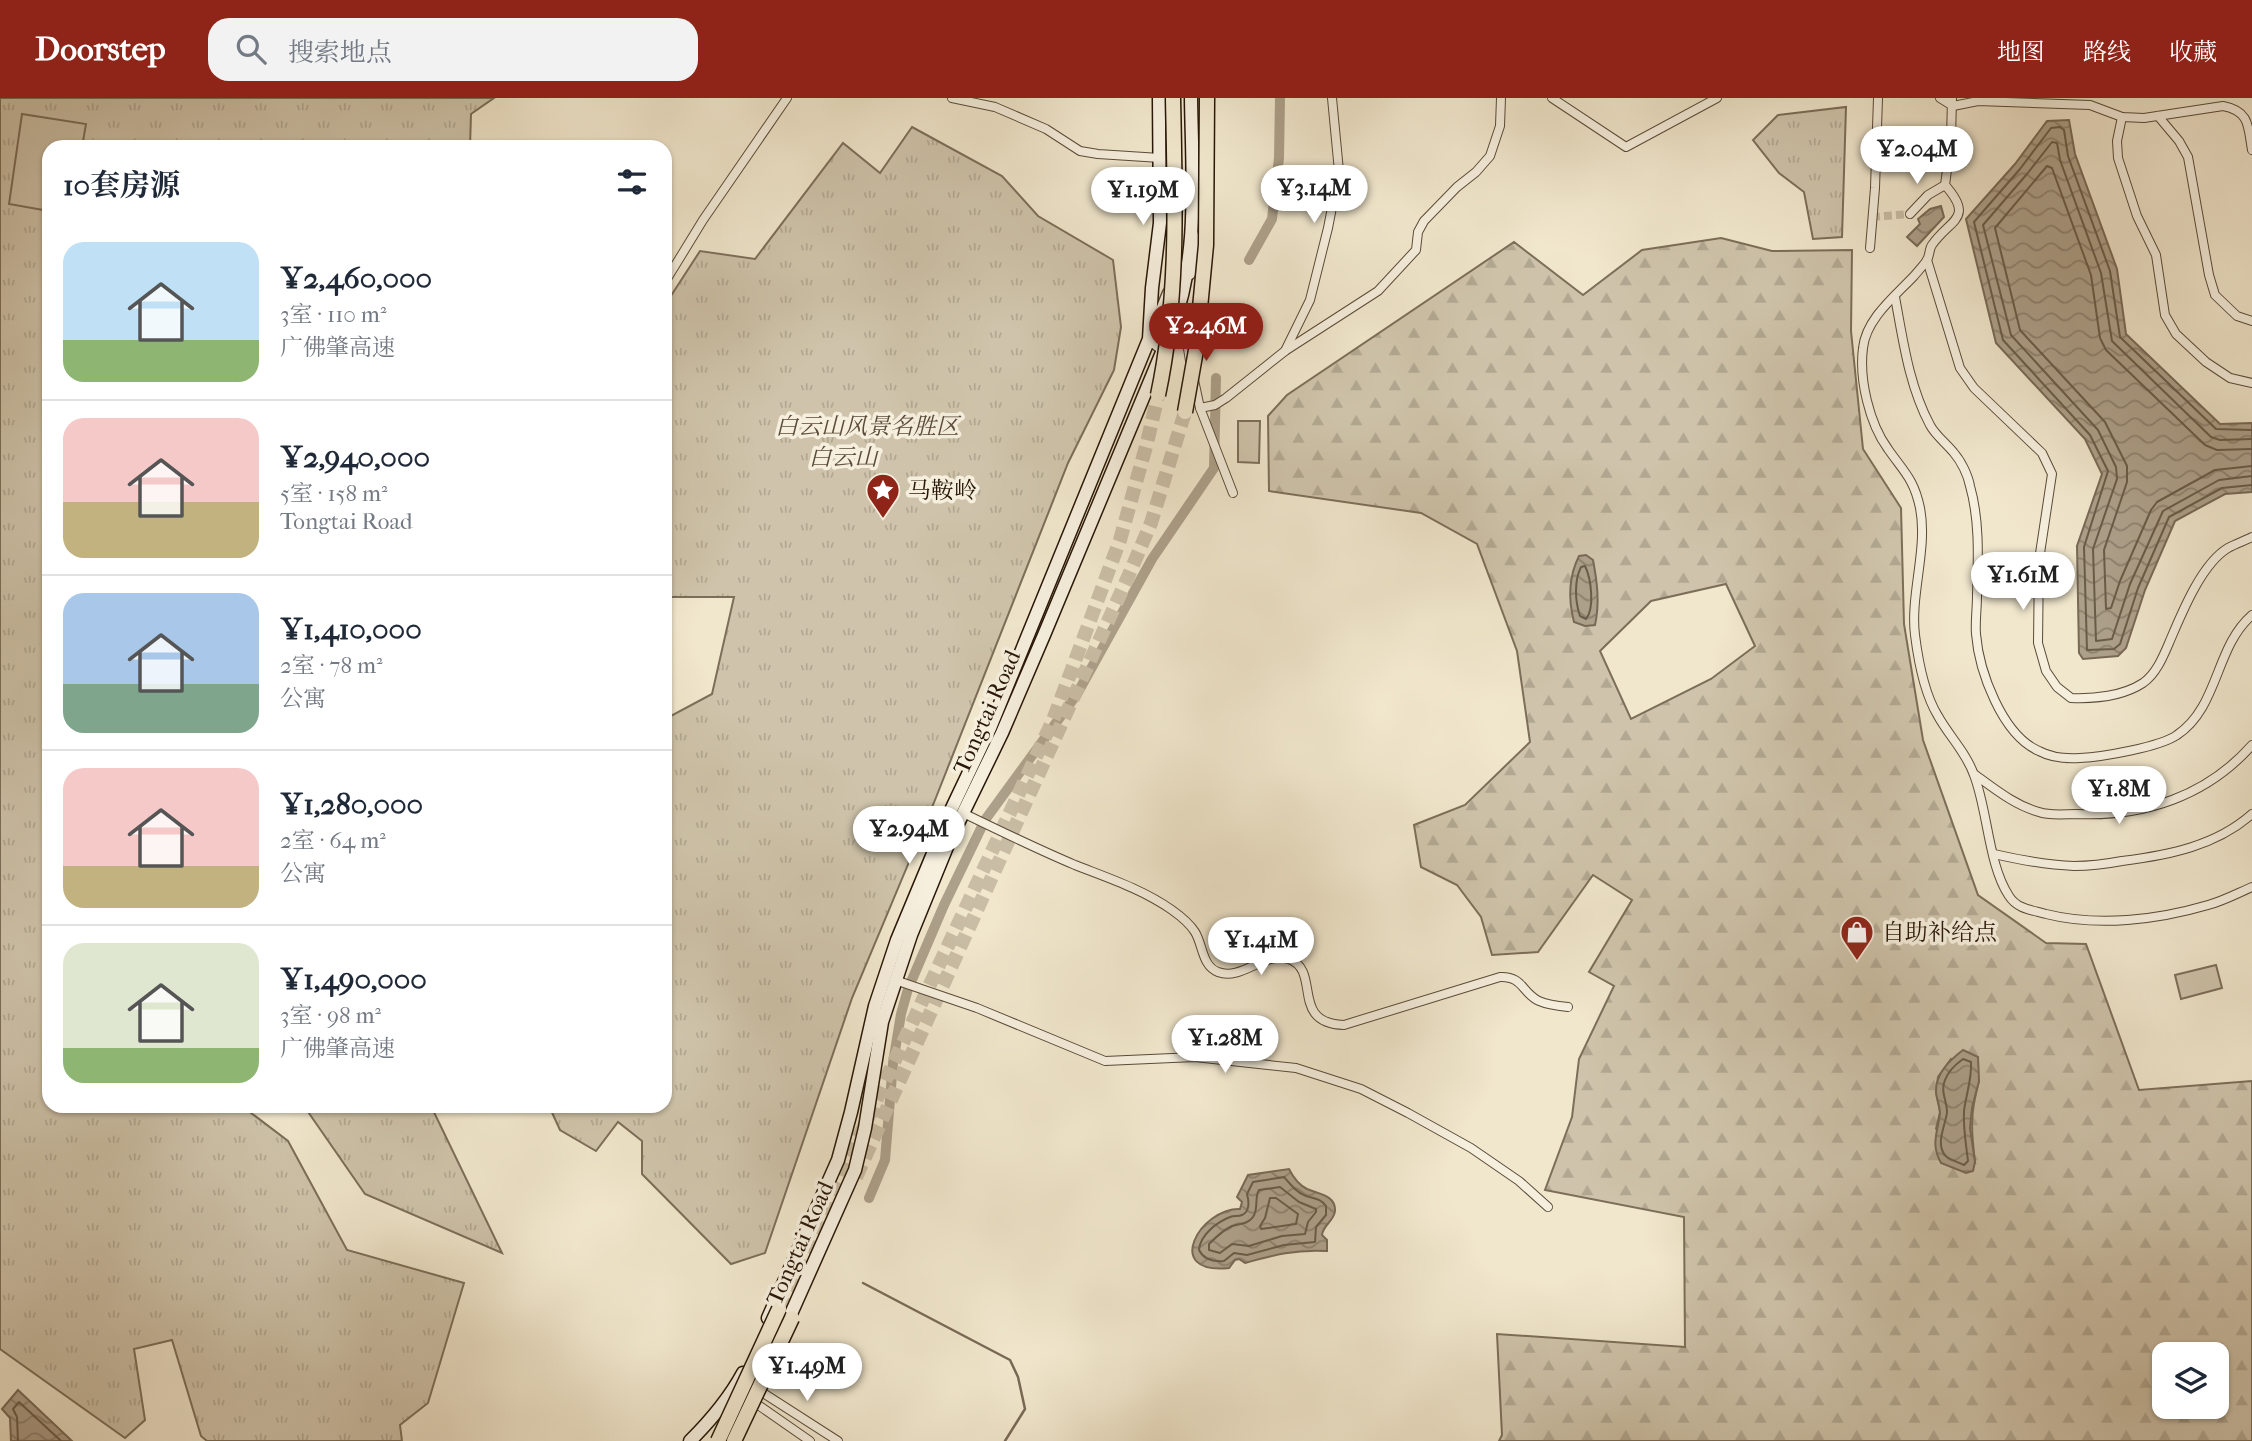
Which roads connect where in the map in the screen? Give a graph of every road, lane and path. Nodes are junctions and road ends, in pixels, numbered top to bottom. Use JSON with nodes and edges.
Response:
{"nodes":[{"id":1,"x":787,"y":98,"type":"edge"},
{"id":2,"x":952,"y":98,"type":"edge"},
{"id":3,"x":1159,"y":98,"type":"edge"},
{"id":4,"x":1171,"y":98,"type":"edge"},
{"id":5,"x":1191,"y":98,"type":"edge"},
{"id":6,"x":1207,"y":98,"type":"edge"},
{"id":7,"x":1332,"y":98,"type":"edge"},
{"id":8,"x":1501,"y":98,"type":"edge"},
{"id":9,"x":1552,"y":98,"type":"edge"},
{"id":10,"x":1717,"y":98,"type":"edge"},
{"id":11,"x":1878,"y":98,"type":"edge"},
{"id":12,"x":1940,"y":98,"type":"edge"},
{"id":13,"x":1952,"y":102,"type":"edge"},
{"id":14,"x":2158,"y":116,"type":"junction"},
{"id":15,"x":2122,"y":117,"type":"junction"},
{"id":16,"x":2252,"y":150,"type":"edge"},
{"id":17,"x":1160,"y":158,"type":"junction"},
{"id":18,"x":1945,"y":185,"type":"junction"},
{"id":19,"x":1910,"y":214,"type":"tunnel mouth"},
{"id":20,"x":1870,"y":248,"type":"dead end"},
{"id":21,"x":1927,"y":260,"type":"junction"},
{"id":22,"x":672,"y":271,"type":"edge"},
{"id":23,"x":1151,"y":296,"type":"junction"},
{"id":24,"x":1895,"y":297,"type":"junction"},
{"id":25,"x":1180,"y":303,"type":"junction"},
{"id":26,"x":2252,"y":321,"type":"edge"},
{"id":27,"x":1149,"y":339,"type":"junction"},
{"id":28,"x":1163,"y":349,"type":"junction"},
{"id":29,"x":1285,"y":351,"type":"junction"},
{"id":30,"x":2252,"y":383,"type":"edge"},
{"id":31,"x":1158,"y":395,"type":"tunnel mouth"},
{"id":32,"x":1193,"y":410,"type":"junction"},
{"id":33,"x":1233,"y":493,"type":"dead end"},
{"id":34,"x":2252,"y":537,"type":"edge"},
{"id":35,"x":2252,"y":615,"type":"edge"},
{"id":36,"x":2252,"y":745,"type":"edge"},
{"id":37,"x":1974,"y":774,"type":"junction"},
{"id":38,"x":963,"y":813,"type":"junction"},
{"id":39,"x":2252,"y":814,"type":"edge"},
{"id":40,"x":1994,"y":854,"type":"junction"},
{"id":41,"x":2252,"y":887,"type":"edge"},
{"id":42,"x":895,"y":980,"type":"junction"},
{"id":43,"x":1568,"y":1007,"type":"dead end"},
{"id":44,"x":1548,"y":1207,"type":"dead end"},
{"id":45,"x":779,"y":1309,"type":"tunnel mouth"},
{"id":46,"x":792,"y":1318,"type":"tunnel mouth"},
{"id":47,"x":754,"y":1395,"type":"junction"},
{"id":48,"x":690,"y":1441,"type":"edge"},
{"id":49,"x":718,"y":1441,"type":"edge"},
{"id":50,"x":734,"y":1441,"type":"edge"},
{"id":51,"x":810,"y":1441,"type":"edge"},
{"id":52,"x":838,"y":1441,"type":"edge"}],
"edges":[{"from":1,"to":22,"type":"street"},
{"from":2,"to":17,"type":"street"},
{"from":3,"to":17,"type":"main road","name":"Tongtai Road"},
{"from":4,"to":27,"type":"street"},
{"from":4,"to":31,"type":"highway","bridge":true},
{"from":5,"to":25,"type":"main road","name":"Tongtai Road"},
{"from":6,"to":32,"type":"highway","bridge":true},
{"from":7,"to":29,"type":"street"},
{"from":8,"to":29,"type":"street"},
{"from":9,"to":10,"type":"street"},
{"from":11,"to":20,"type":"street"},
{"from":12,"to":13,"type":"street"},
{"from":13,"to":15,"type":"street"},
{"from":13,"to":18,"type":"street"},
{"from":14,"to":15,"type":"street"},
{"from":14,"to":16,"type":"street"},
{"from":14,"to":26,"type":"street"},
{"from":15,"to":30,"type":"street"},
{"from":17,"to":23,"type":"main road","name":"Tongtai Road"},
{"from":18,"to":19,"type":"street"},
{"from":18,"to":21,"type":"street"},
{"from":21,"to":24,"type":"street"},
{"from":21,"to":34,"type":"street"},
{"from":23,"to":25,"type":"main road"},
{"from":23,"to":27,"type":"main road","name":"Tongtai Road"},
{"from":24,"to":35,"type":"street"},
{"from":24,"to":37,"type":"street"},
{"from":25,"to":28,"type":"main road","name":"Tongtai Road"},
{"from":25,"to":32,"type":"street"},
{"from":27,"to":28,"type":"street"},
{"from":27,"to":48,"type":"main road","name":"Tongtai Road"},
{"from":28,"to":38,"type":"main road","name":"Tongtai Road"},
{"from":29,"to":32,"type":"street"},
{"from":32,"to":33,"type":"street"},
{"from":36,"to":37,"type":"street"},
{"from":37,"to":40,"type":"street"},
{"from":38,"to":42,"type":"main road","name":"Tongtai Road"},
{"from":38,"to":43,"type":"street"},
{"from":39,"to":40,"type":"street"},
{"from":40,"to":41,"type":"street"},
{"from":42,"to":44,"type":"street"},
{"from":42,"to":47,"type":"main road","name":"Tongtai Road"},
{"from":45,"to":49,"type":"highway","bridge":true},
{"from":46,"to":50,"type":"highway","bridge":true},
{"from":47,"to":49,"type":"main road","name":"Tongtai Road"},
{"from":47,"to":51,"type":"street"},
{"from":47,"to":52,"type":"street"}]}
